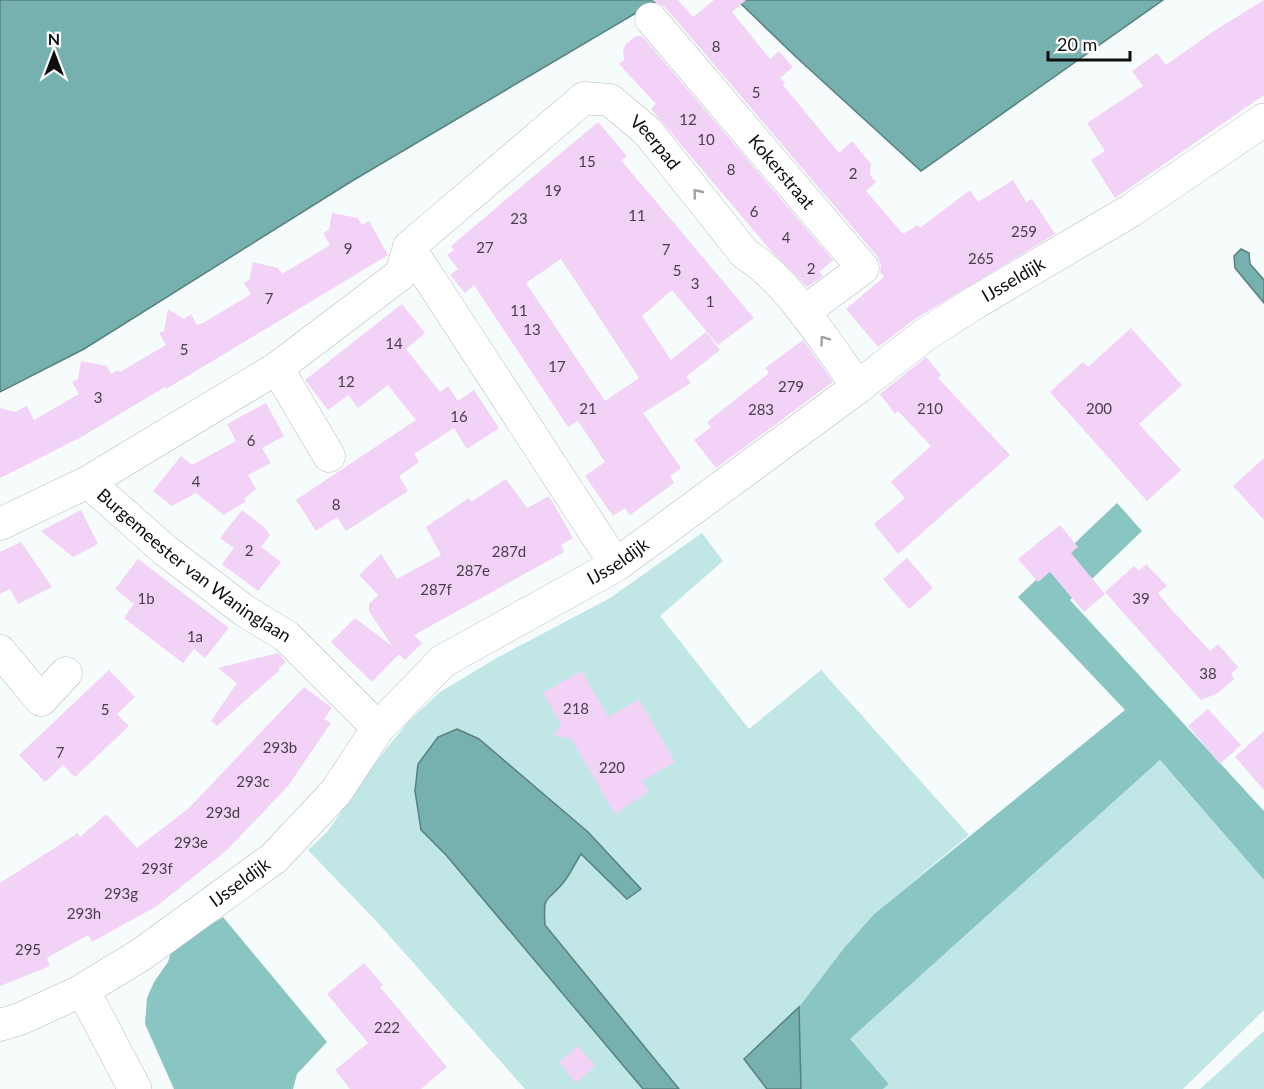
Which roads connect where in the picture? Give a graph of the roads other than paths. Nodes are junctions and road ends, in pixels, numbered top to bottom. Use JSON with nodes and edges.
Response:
{"nodes":[{"id":1,"x":651,"y":19,"type":"dead end"},
{"id":2,"x":1264,"y":120,"type":"edge"},
{"id":3,"x":409,"y":247,"type":"junction"},
{"id":4,"x":804,"y":312,"type":"junction"},
{"id":5,"x":277,"y":368,"type":"junction"},
{"id":6,"x":858,"y":387,"type":"junction"},
{"id":7,"x":329,"y":456,"type":"dead end"},
{"id":8,"x":88,"y":482,"type":"junction"},
{"id":9,"x":0,"y":524,"type":"edge"},
{"id":10,"x":616,"y":565,"type":"junction"},
{"id":11,"x":0,"y":651,"type":"edge"},
{"id":12,"x":66,"y":673,"type":"dead end"},
{"id":13,"x":378,"y":728,"type":"junction"},
{"id":14,"x":83,"y":990,"type":"junction"},
{"id":15,"x":0,"y":1025,"type":"edge"},
{"id":16,"x":135,"y":1089,"type":"edge"}],
"edges":[{"from":1,"to":4,"type":"street","name":"Kokerstraat"},
{"from":2,"to":6,"type":"street","name":"IJsseldijk"},
{"from":4,"to":3,"type":"street","name":"Veerpad","one_way":true},
{"from":3,"to":5,"type":"street","name":"Burgemeester van Waninglaan"},
{"from":3,"to":10,"type":"street"},
{"from":6,"to":4,"type":"street","name":"Veerpad","one_way":true},
{"from":5,"to":7,"type":"street"},
{"from":5,"to":8,"type":"street","name":"Burgemeester van Waninglaan"},
{"from":6,"to":10,"type":"street","name":"IJsseldijk"},
{"from":8,"to":9,"type":"street"},
{"from":8,"to":13,"type":"street","name":"Burgemeester van Waninglaan"},
{"from":10,"to":13,"type":"street","name":"IJsseldijk"},
{"from":11,"to":12,"type":"street"},
{"from":13,"to":14,"type":"street","name":"IJsseldijk"},
{"from":14,"to":15,"type":"street","name":"IJsseldijk"},
{"from":14,"to":16,"type":"street"}]}
